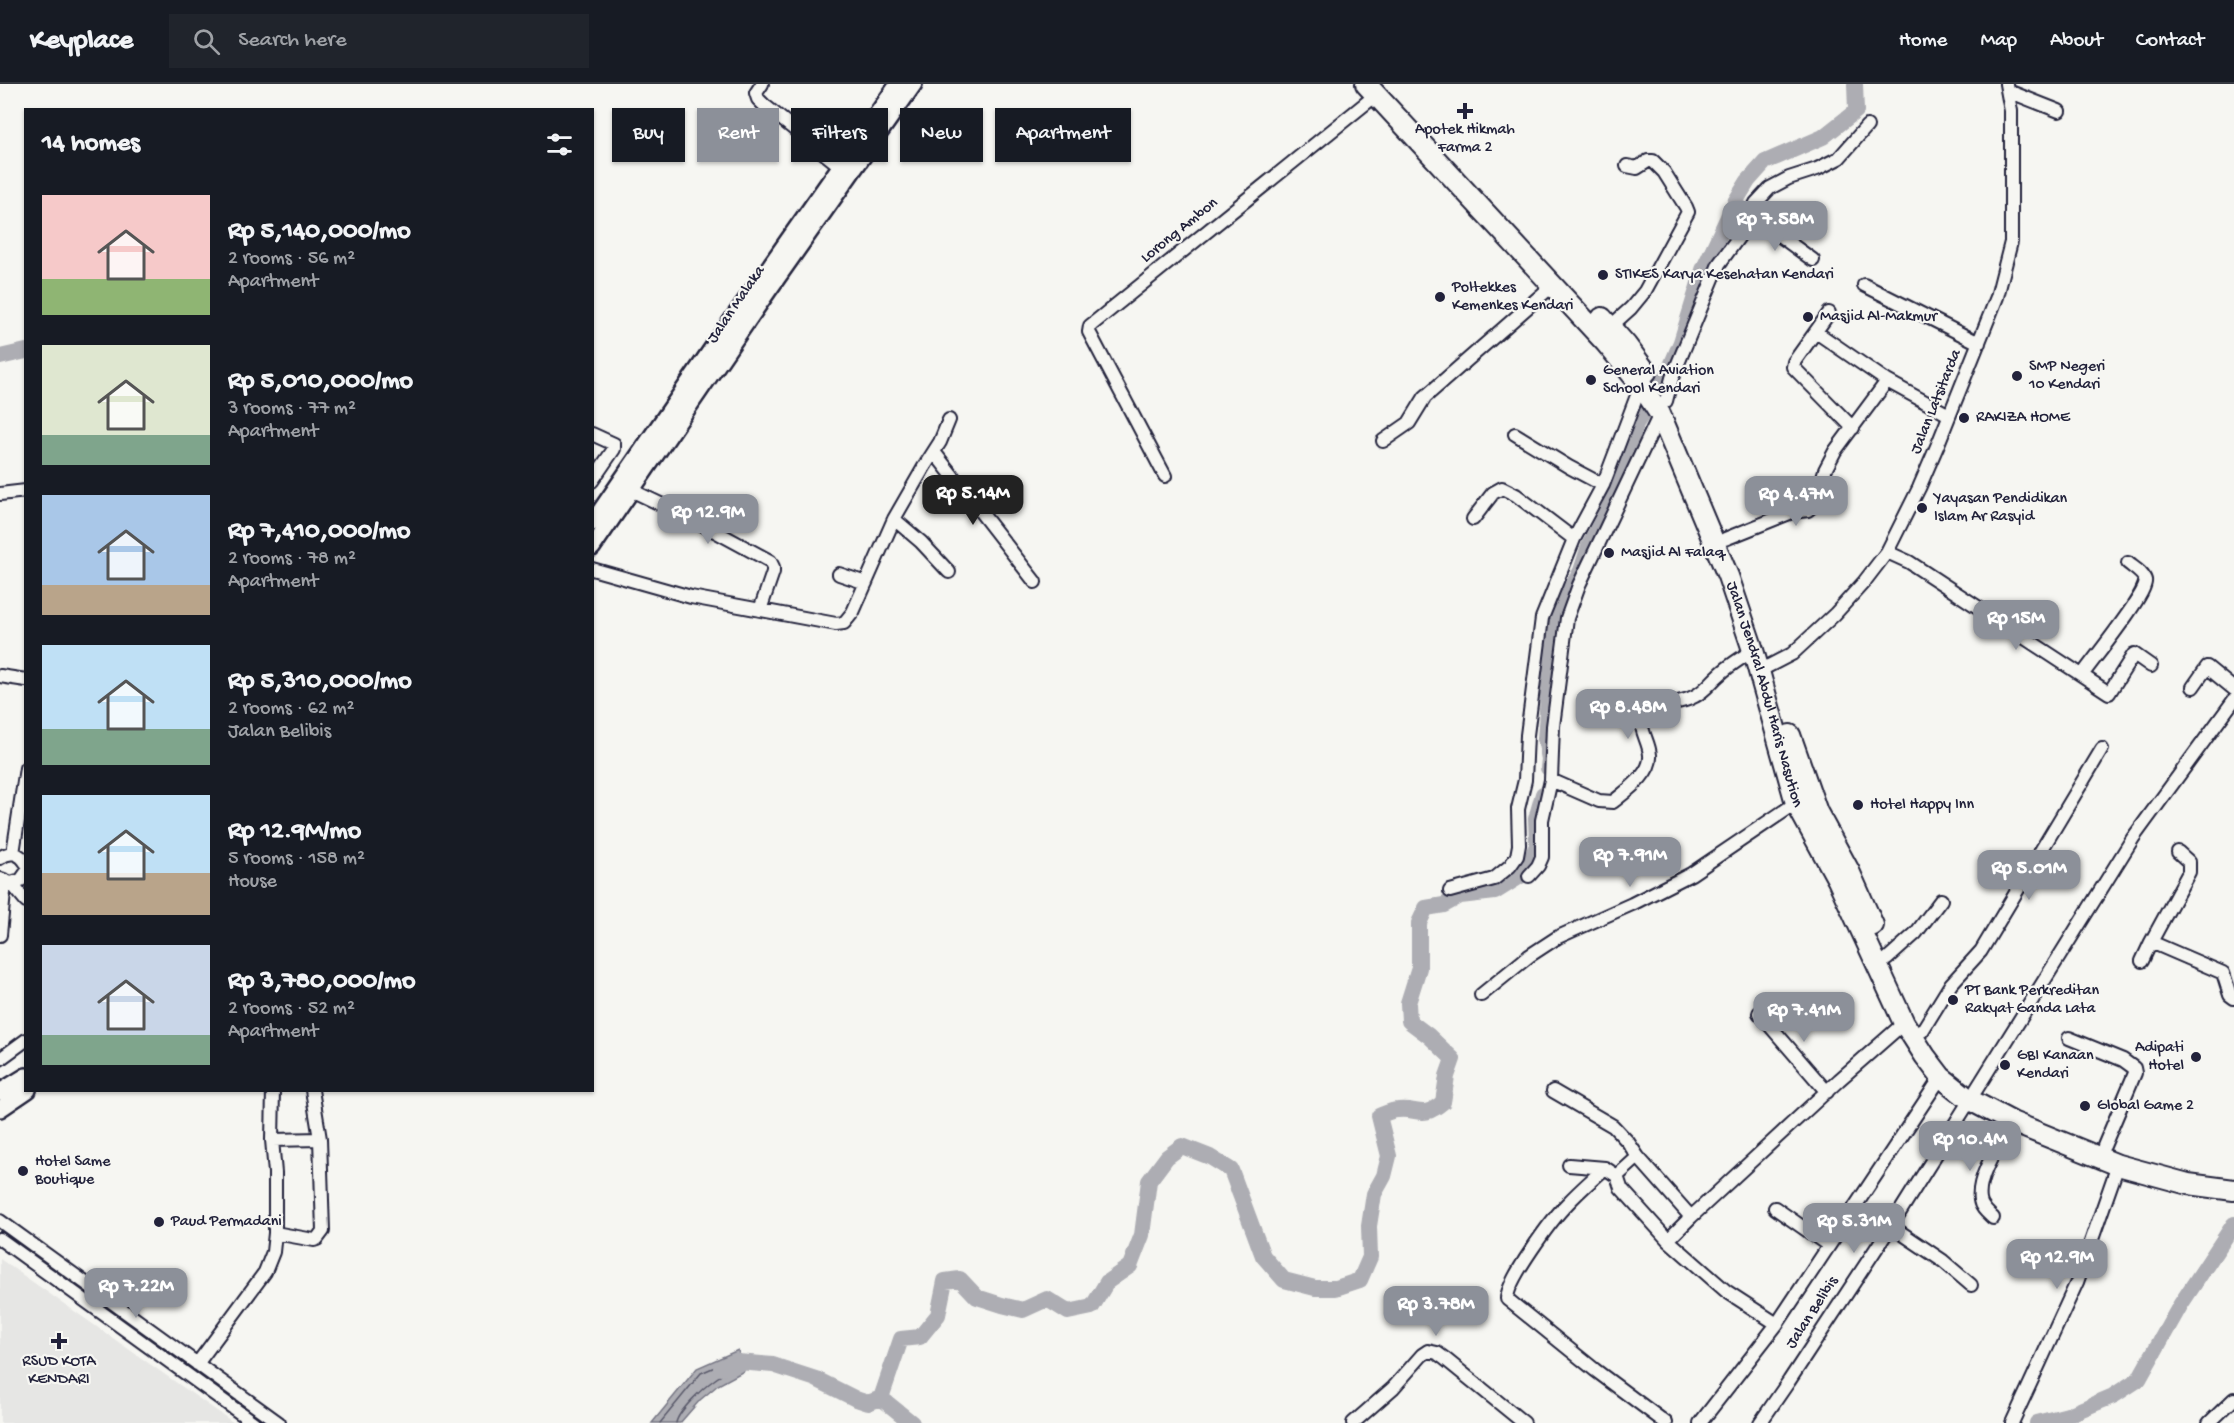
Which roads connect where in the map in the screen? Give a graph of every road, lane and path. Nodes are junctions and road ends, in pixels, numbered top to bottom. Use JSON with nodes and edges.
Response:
{"nodes":[{"id":1,"x":762,"y":84,"type":"edge"},
{"id":2,"x":898,"y":84,"type":"edge"},
{"id":3,"x":914,"y":84,"type":"edge"},
{"id":4,"x":1375,"y":88,"type":"edge"},
{"id":5,"x":2007,"y":88,"type":"edge"},
{"id":6,"x":2059,"y":111,"type":"dead end"},
{"id":7,"x":1867,"y":126,"type":"dead end"},
{"id":8,"x":839,"y":165,"type":"junction"},
{"id":9,"x":1627,"y":166,"type":"dead end"},
{"id":10,"x":1747,"y":221,"type":"junction"},
{"id":11,"x":1506,"y":225,"type":"junction"},
{"id":12,"x":1814,"y":260,"type":"dead end"},
{"id":13,"x":1553,"y":285,"type":"junction"},
{"id":14,"x":1864,"y":285,"type":"dead end"},
{"id":15,"x":1829,"y":313,"type":"dead end"},
{"id":16,"x":1610,"y":327,"type":"junction"},
{"id":17,"x":1816,"y":332,"type":"junction"},
{"id":18,"x":1979,"y":343,"type":"junction"},
{"id":19,"x":1646,"y":381,"type":"junction"},
{"id":20,"x":1887,"y":381,"type":"junction"},
{"id":21,"x":1661,"y":405,"type":"junction"},
{"id":22,"x":1948,"y":415,"type":"junction"},
{"id":23,"x":949,"y":420,"type":"dead end"},
{"id":24,"x":1853,"y":428,"type":"junction"},
{"id":25,"x":1515,"y":434,"type":"dead end"},
{"id":26,"x":594,"y":436,"type":"edge"},
{"id":27,"x":660,"y":439,"type":"junction"},
{"id":28,"x":1678,"y":439,"type":"junction"},
{"id":29,"x":1383,"y":441,"type":"dead end"},
{"id":30,"x":934,"y":452,"type":"junction"},
{"id":31,"x":1165,"y":477,"type":"dead end"},
{"id":32,"x":594,"y":478,"type":"edge"},
{"id":33,"x":1603,"y":485,"type":"junction"},
{"id":34,"x":24,"y":491,"type":"edge"},
{"id":35,"x":633,"y":491,"type":"junction"},
{"id":36,"x":0,"y":494,"type":"edge"},
{"id":37,"x":894,"y":519,"type":"junction"},
{"id":38,"x":1473,"y":519,"type":"dead end"},
{"id":39,"x":594,"y":521,"type":"edge"},
{"id":40,"x":1574,"y":539,"type":"junction"},
{"id":41,"x":1725,"y":539,"type":"junction"},
{"id":42,"x":594,"y":545,"type":"edge"},
{"id":43,"x":1887,"y":552,"type":"junction"},
{"id":44,"x":2128,"y":563,"type":"dead end"},
{"id":45,"x":594,"y":570,"type":"edge"},
{"id":46,"x":949,"y":572,"type":"dead end"},
{"id":47,"x":839,"y":574,"type":"dead end"},
{"id":48,"x":1035,"y":582,"type":"dead end"},
{"id":49,"x":866,"y":583,"type":"junction"},
{"id":50,"x":760,"y":610,"type":"junction"},
{"id":51,"x":1753,"y":650,"type":"junction"},
{"id":52,"x":2151,"y":666,"type":"dead end"},
{"id":53,"x":1765,"y":669,"type":"junction"},
{"id":54,"x":2083,"y":674,"type":"junction"},
{"id":55,"x":0,"y":676,"type":"edge"},
{"id":56,"x":24,"y":680,"type":"edge"},
{"id":57,"x":2193,"y":687,"type":"dead end"},
{"id":58,"x":2234,"y":689,"type":"edge"},
{"id":59,"x":2234,"y":700,"type":"edge"},
{"id":60,"x":2102,"y":749,"type":"dead end"},
{"id":61,"x":1551,"y":780,"type":"junction"},
{"id":62,"x":24,"y":781,"type":"edge"},
{"id":63,"x":1796,"y":803,"type":"junction"},
{"id":64,"x":2178,"y":852,"type":"dead end"},
{"id":65,"x":13,"y":853,"type":"junction"},
{"id":66,"x":0,"y":858,"type":"edge"},
{"id":67,"x":24,"y":861,"type":"edge"},
{"id":68,"x":24,"y":876,"type":"edge"},
{"id":69,"x":1529,"y":876,"type":"dead end"},
{"id":70,"x":5,"y":881,"type":"edge"},
{"id":71,"x":1450,"y":891,"type":"dead end"},
{"id":72,"x":24,"y":898,"type":"edge"},
{"id":73,"x":1941,"y":900,"type":"dead end"},
{"id":74,"x":0,"y":935,"type":"edge"},
{"id":75,"x":2151,"y":942,"type":"junction"},
{"id":76,"x":1887,"y":959,"type":"junction"},
{"id":77,"x":2142,"y":961,"type":"dead end"},
{"id":78,"x":1481,"y":995,"type":"dead end"},
{"id":79,"x":2234,"y":999,"type":"edge"},
{"id":80,"x":1759,"y":1013,"type":"dead end"},
{"id":81,"x":1913,"y":1027,"type":"junction"},
{"id":82,"x":2069,"y":1038,"type":"dead end"},
{"id":83,"x":24,"y":1041,"type":"edge"},
{"id":84,"x":0,"y":1059,"type":"edge"},
{"id":85,"x":24,"y":1077,"type":"edge"},
{"id":86,"x":1941,"y":1077,"type":"junction"},
{"id":87,"x":1553,"y":1091,"type":"dead end"},
{"id":88,"x":0,"y":1092,"type":"edge"},
{"id":89,"x":25,"y":1092,"type":"edge"},
{"id":90,"x":273,"y":1092,"type":"edge"},
{"id":91,"x":312,"y":1092,"type":"edge"},
{"id":92,"x":1827,"y":1092,"type":"junction"},
{"id":93,"x":1973,"y":1095,"type":"junction"},
{"id":94,"x":0,"y":1109,"type":"edge"},
{"id":95,"x":2012,"y":1122,"type":"junction"},
{"id":96,"x":2045,"y":1129,"type":"junction"},
{"id":97,"x":320,"y":1139,"type":"junction"},
{"id":98,"x":272,"y":1140,"type":"junction"},
{"id":99,"x":2104,"y":1146,"type":"junction"},
{"id":100,"x":1638,"y":1157,"type":"junction"},
{"id":101,"x":1569,"y":1165,"type":"dead end"},
{"id":102,"x":2118,"y":1165,"type":"junction"},
{"id":103,"x":1605,"y":1168,"type":"junction"},
{"id":104,"x":1617,"y":1176,"type":"junction"},
{"id":105,"x":2234,"y":1178,"type":"edge"},
{"id":106,"x":2234,"y":1190,"type":"edge"},
{"id":107,"x":1775,"y":1208,"type":"dead end"},
{"id":108,"x":1691,"y":1217,"type":"junction"},
{"id":109,"x":1993,"y":1218,"type":"dead end"},
{"id":110,"x":0,"y":1221,"type":"edge"},
{"id":111,"x":1891,"y":1226,"type":"junction"},
{"id":112,"x":275,"y":1233,"type":"junction"},
{"id":113,"x":0,"y":1239,"type":"edge"},
{"id":114,"x":1668,"y":1240,"type":"junction"},
{"id":115,"x":1828,"y":1245,"type":"junction"},
{"id":116,"x":1971,"y":1285,"type":"dead end"},
{"id":117,"x":1778,"y":1324,"type":"junction"},
{"id":118,"x":197,"y":1364,"type":"junction"},
{"id":119,"x":242,"y":1396,"type":"junction"},
{"id":120,"x":2234,"y":1399,"type":"edge"},
{"id":121,"x":233,"y":1408,"type":"junction"},
{"id":122,"x":254,"y":1423,"type":"edge"},
{"id":123,"x":279,"y":1423,"type":"edge"},
{"id":124,"x":1353,"y":1423,"type":"edge"},
{"id":125,"x":1524,"y":1423,"type":"edge"},
{"id":126,"x":1666,"y":1423,"type":"edge"},
{"id":127,"x":1700,"y":1423,"type":"edge"},
{"id":128,"x":1760,"y":1423,"type":"edge"},
{"id":129,"x":2012,"y":1423,"type":"edge"},
{"id":130,"x":2209,"y":1423,"type":"edge"}],
"edges":[{"from":1,"to":8,"type":"street"},
{"from":2,"to":8,"type":"street","name":"Jalan Malaka"},
{"from":3,"to":27,"type":"street","name":"Jalan Malaka"},
{"from":4,"to":11,"type":"highway","name":"Jalan Jendral Abdul Haris Nasution"},
{"from":4,"to":31,"type":"street","name":"Lorong Ambon"},
{"from":5,"to":6,"type":"street"},
{"from":5,"to":18,"type":"street","name":"Jalan Latsitarda"},
{"from":7,"to":10,"type":"street"},
{"from":8,"to":27,"type":"street","name":"Jalan Malaka"},
{"from":9,"to":16,"type":"street"},
{"from":10,"to":12,"type":"street"},
{"from":10,"to":21,"type":"street"},
{"from":11,"to":13,"type":"highway","name":"Jalan Jendral Abdul Haris Nasution"},
{"from":11,"to":16,"type":"highway","name":"Jalan Jendral Abdul Haris Nasution"},
{"from":13,"to":19,"type":"highway","name":"Jalan Jendral Abdul Haris Nasution"},
{"from":13,"to":29,"type":"street"},
{"from":14,"to":18,"type":"street"},
{"from":15,"to":17,"type":"street"},
{"from":16,"to":19,"type":"highway","name":"Jalan Jendral Abdul Haris Nasution"},
{"from":17,"to":20,"type":"street"},
{"from":17,"to":24,"type":"street"},
{"from":18,"to":22,"type":"street","name":"Jalan Latsitarda"},
{"from":19,"to":21,"type":"highway","name":"Jalan Jendral Abdul Haris Nasution"},
{"from":19,"to":33,"type":"street"},
{"from":20,"to":22,"type":"street"},
{"from":20,"to":24,"type":"street"},
{"from":21,"to":28,"type":"highway","name":"Jalan Jendral Abdul Haris Nasution"},
{"from":21,"to":61,"type":"street"},
{"from":22,"to":43,"type":"street","name":"Jalan Latsitarda"},
{"from":23,"to":30,"type":"street"},
{"from":24,"to":41,"type":"street"},
{"from":25,"to":33,"type":"street"},
{"from":26,"to":32,"type":"street"},
{"from":27,"to":35,"type":"street","name":"Jalan Malaka"},
{"from":27,"to":39,"type":"street","name":"Jalan Malaka"},
{"from":28,"to":41,"type":"highway","name":"Jalan Jendral Abdul Haris Nasution"},
{"from":28,"to":51,"type":"highway","name":"Jalan Jendral Abdul Haris Nasution"},
{"from":30,"to":37,"type":"street"},
{"from":30,"to":48,"type":"street"},
{"from":33,"to":40,"type":"street"},
{"from":34,"to":36,"type":"street"},
{"from":35,"to":42,"type":"street","name":"Jalan Malaka"},
{"from":35,"to":50,"type":"street"},
{"from":37,"to":46,"type":"street"},
{"from":37,"to":49,"type":"street"},
{"from":38,"to":40,"type":"street"},
{"from":40,"to":71,"type":"street"},
{"from":41,"to":53,"type":"highway","name":"Jalan Jendral Abdul Haris Nasution"},
{"from":43,"to":53,"type":"street","name":"Jalan Latsitarda"},
{"from":43,"to":54,"type":"street"},
{"from":44,"to":54,"type":"street"},
{"from":45,"to":50,"type":"street"},
{"from":47,"to":49,"type":"street"},
{"from":49,"to":50,"type":"street"},
{"from":51,"to":53,"type":"highway","name":"Jalan Jendral Abdul Haris Nasution"},
{"from":51,"to":61,"type":"street"},
{"from":52,"to":54,"type":"street"},
{"from":53,"to":63,"type":"highway","name":"Jalan Jendral Abdul Haris Nasution"},
{"from":53,"to":76,"type":"highway","name":"Jalan Jendral Abdul Haris Nasution"},
{"from":55,"to":56,"type":"street"},
{"from":57,"to":58,"type":"street"},
{"from":59,"to":93,"type":"street","name":"Jalan Belibis"},
{"from":60,"to":81,"type":"street"},
{"from":61,"to":69,"type":"street"},
{"from":62,"to":65,"type":"street"},
{"from":63,"to":78,"type":"street"},
{"from":63,"to":81,"type":"highway","name":"Jalan Jendral Abdul Haris Nasution"},
{"from":64,"to":75,"type":"street"},
{"from":65,"to":66,"type":"street"},
{"from":65,"to":67,"type":"street"},
{"from":68,"to":70,"type":"street"},
{"from":70,"to":72,"type":"street"},
{"from":70,"to":74,"type":"street"},
{"from":73,"to":76,"type":"street"},
{"from":75,"to":77,"type":"street"},
{"from":75,"to":79,"type":"street"},
{"from":76,"to":81,"type":"highway","name":"Jalan Jendral Abdul Haris Nasution"},
{"from":80,"to":92,"type":"street"},
{"from":81,"to":86,"type":"highway","name":"Jalan Jendral Abdul Haris Nasution"},
{"from":81,"to":92,"type":"street"},
{"from":81,"to":93,"type":"highway","name":"Jalan Jendral Abdul Haris Nasution"},
{"from":82,"to":99,"type":"street"},
{"from":83,"to":84,"type":"street"},
{"from":85,"to":88,"type":"street"},
{"from":86,"to":93,"type":"highway","name":"Jalan Jendral Abdul Haris Nasution"},
{"from":86,"to":115,"type":"street"},
{"from":87,"to":100,"type":"street"},
{"from":89,"to":94,"type":"street"},
{"from":90,"to":98,"type":"street"},
{"from":91,"to":97,"type":"street"},
{"from":92,"to":108,"type":"street"},
{"from":93,"to":95,"type":"highway","name":"Jalan Jendral Abdul Haris Nasution"},
{"from":93,"to":96,"type":"highway","name":"Jalan Jendral Abdul Haris Nasution"},
{"from":93,"to":111,"type":"street","name":"Jalan Belibis"},
{"from":95,"to":96,"type":"highway","name":"Jalan Jendral Abdul Haris Nasution"},
{"from":95,"to":109,"type":"street"},
{"from":96,"to":99,"type":"highway","name":"Jalan Jendral Abdul Haris Nasution"},
{"from":96,"to":102,"type":"highway","name":"Jalan Jendral Abdul Haris Nasution"},
{"from":97,"to":98,"type":"street"},
{"from":97,"to":112,"type":"street"},
{"from":98,"to":112,"type":"street"},
{"from":99,"to":105,"type":"highway","name":"Jalan Jendral Abdul Haris Nasution"},
{"from":100,"to":104,"type":"street"},
{"from":100,"to":108,"type":"street"},
{"from":101,"to":103,"type":"street"},
{"from":102,"to":106,"type":"highway","name":"Jalan Jendral Abdul Haris Nasution"},
{"from":102,"to":129,"type":"street"},
{"from":103,"to":104,"type":"street"},
{"from":103,"to":126,"type":"street"},
{"from":104,"to":114,"type":"street"},
{"from":107,"to":115,"type":"street"},
{"from":108,"to":114,"type":"street"},
{"from":110,"to":118,"type":"street"},
{"from":111,"to":116,"type":"street"},
{"from":111,"to":128,"type":"street","name":"Jalan Belibis"},
{"from":112,"to":118,"type":"street"},
{"from":113,"to":121,"type":"street"},
{"from":114,"to":117,"type":"street"},
{"from":115,"to":117,"type":"street"},
{"from":117,"to":127,"type":"street"},
{"from":118,"to":119,"type":"street"},
{"from":119,"to":121,"type":"street"},
{"from":119,"to":123,"type":"street"},
{"from":120,"to":130,"type":"street"},
{"from":121,"to":122,"type":"street"},
{"from":124,"to":125,"type":"street"}]}
